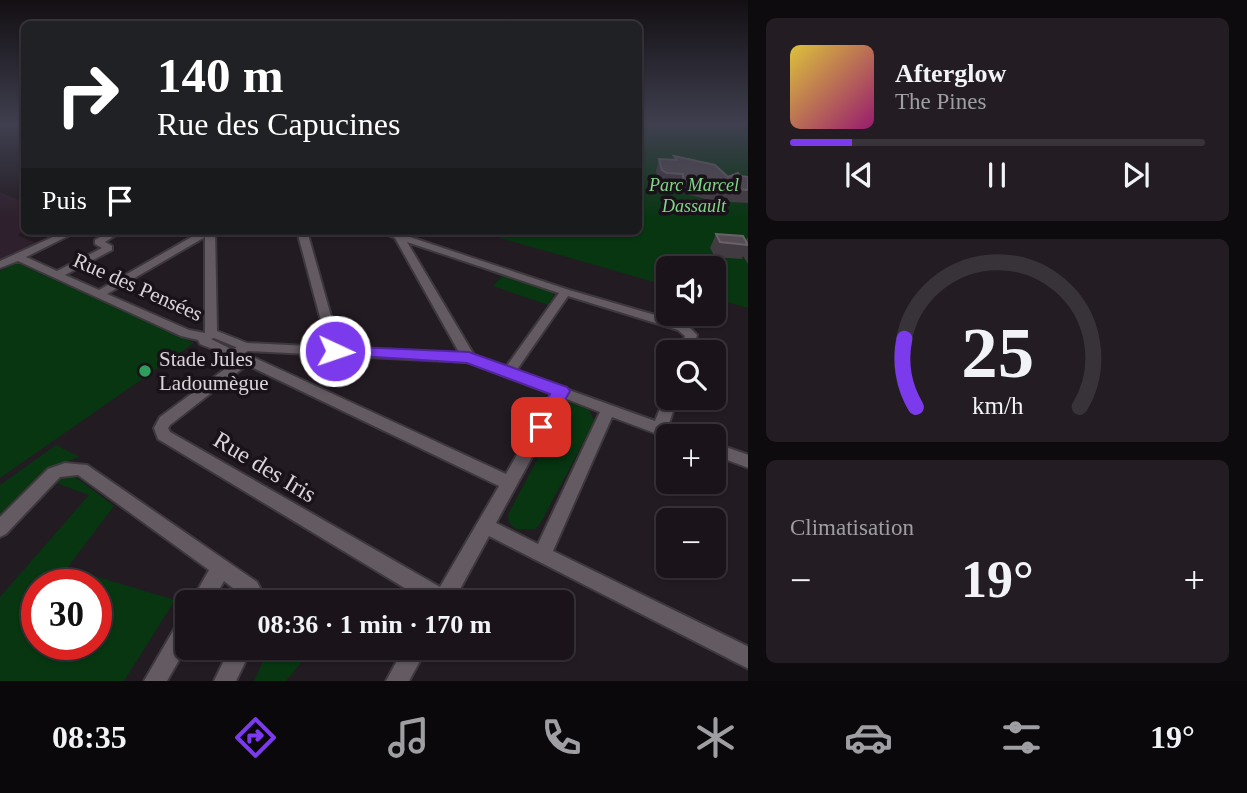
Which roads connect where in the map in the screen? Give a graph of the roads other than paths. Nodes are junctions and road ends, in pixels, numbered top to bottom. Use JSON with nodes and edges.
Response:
{"nodes":[{"id":1,"x":65,"y":235,"type":"edge"},
{"id":2,"x":110,"y":235,"type":"edge"},
{"id":3,"x":203,"y":235,"type":"edge"},
{"id":4,"x":210,"y":235,"type":"edge"},
{"id":5,"x":303,"y":235,"type":"edge"},
{"id":6,"x":394,"y":235,"type":"edge"},
{"id":7,"x":399,"y":237,"type":"junction"},
{"id":8,"x":109,"y":248,"type":"joint"},
{"id":9,"x":18,"y":257,"type":"junction"},
{"id":10,"x":0,"y":265,"type":"edge"},
{"id":11,"x":57,"y":275,"type":"junction"},
{"id":12,"x":565,"y":292,"type":"junction"},
{"id":13,"x":99,"y":294,"type":"junction"},
{"id":14,"x":208,"y":336,"type":"junction"},
{"id":15,"x":690,"y":340,"type":"edge"},
{"id":16,"x":335,"y":351,"type":"junction"},
{"id":17,"x":242,"y":353,"type":"junction"},
{"id":18,"x":469,"y":358,"type":"junction"},
{"id":19,"x":509,"y":372,"type":"junction"},
{"id":20,"x":561,"y":391,"type":"junction"},
{"id":21,"x":608,"y":409,"type":"junction"},
{"id":22,"x":656,"y":427,"type":"edge"},
{"id":23,"x":726,"y":454,"type":"edge"},
{"id":24,"x":748,"y":462,"type":"edge"},
{"id":25,"x":50,"y":476,"type":"joint"},
{"id":26,"x":509,"y":483,"type":"junction"},
{"id":27,"x":485,"y":526,"type":"junction"},
{"id":28,"x":0,"y":529,"type":"edge"},
{"id":29,"x":542,"y":555,"type":"junction"},
{"id":30,"x":221,"y":568,"type":"junction"},
{"id":31,"x":208,"y":590,"type":"edge"},
{"id":32,"x":251,"y":590,"type":"edge"},
{"id":33,"x":424,"y":590,"type":"edge"},
{"id":34,"x":448,"y":590,"type":"edge"},
{"id":35,"x":175,"y":647,"type":"edge"},
{"id":36,"x":748,"y":659,"type":"edge"},
{"id":37,"x":235,"y":660,"type":"edge"},
{"id":38,"x":409,"y":660,"type":"edge"},
{"id":39,"x":155,"y":681,"type":"edge"},
{"id":40,"x":225,"y":681,"type":"edge"},
{"id":41,"x":397,"y":681,"type":"edge"}],
"edges":[{"from":1,"to":9,"type":"street"},
{"from":2,"to":8,"type":"street"},
{"from":3,"to":13,"type":"street"},
{"from":4,"to":14,"type":"street"},
{"from":5,"to":16,"type":"street"},
{"from":6,"to":7,"type":"street"},
{"from":7,"to":12,"type":"street"},
{"from":7,"to":18,"type":"street"},
{"from":8,"to":11,"type":"street"},
{"from":9,"to":10,"type":"street"},
{"from":9,"to":11,"type":"street","name":"Rue des Pensées"},
{"from":11,"to":13,"type":"street","name":"Rue des Pensées"},
{"from":12,"to":15,"type":"street"},
{"from":12,"to":19,"type":"street"},
{"from":13,"to":14,"type":"street","name":"Rue des Pensées"},
{"from":14,"to":17,"type":"street","name":"Rue des Pensées"},
{"from":16,"to":17,"type":"street"},
{"from":16,"to":18,"type":"street"},
{"from":17,"to":26,"type":"street","name":"Rue des Pensées"},
{"from":17,"to":33,"type":"street","name":"Rue des Iris"},
{"from":18,"to":19,"type":"street"},
{"from":19,"to":20,"type":"street"},
{"from":20,"to":21,"type":"street"},
{"from":20,"to":26,"type":"street"},
{"from":21,"to":22,"type":"street"},
{"from":21,"to":29,"type":"street"},
{"from":23,"to":24,"type":"street"},
{"from":25,"to":28,"type":"street"},
{"from":25,"to":30,"type":"street"},
{"from":26,"to":27,"type":"street"},
{"from":27,"to":29,"type":"street"},
{"from":27,"to":34,"type":"street"},
{"from":29,"to":36,"type":"street"},
{"from":30,"to":31,"type":"street"},
{"from":30,"to":32,"type":"street"},
{"from":35,"to":39,"type":"street"},
{"from":37,"to":40,"type":"street"},
{"from":38,"to":41,"type":"street"}]}
